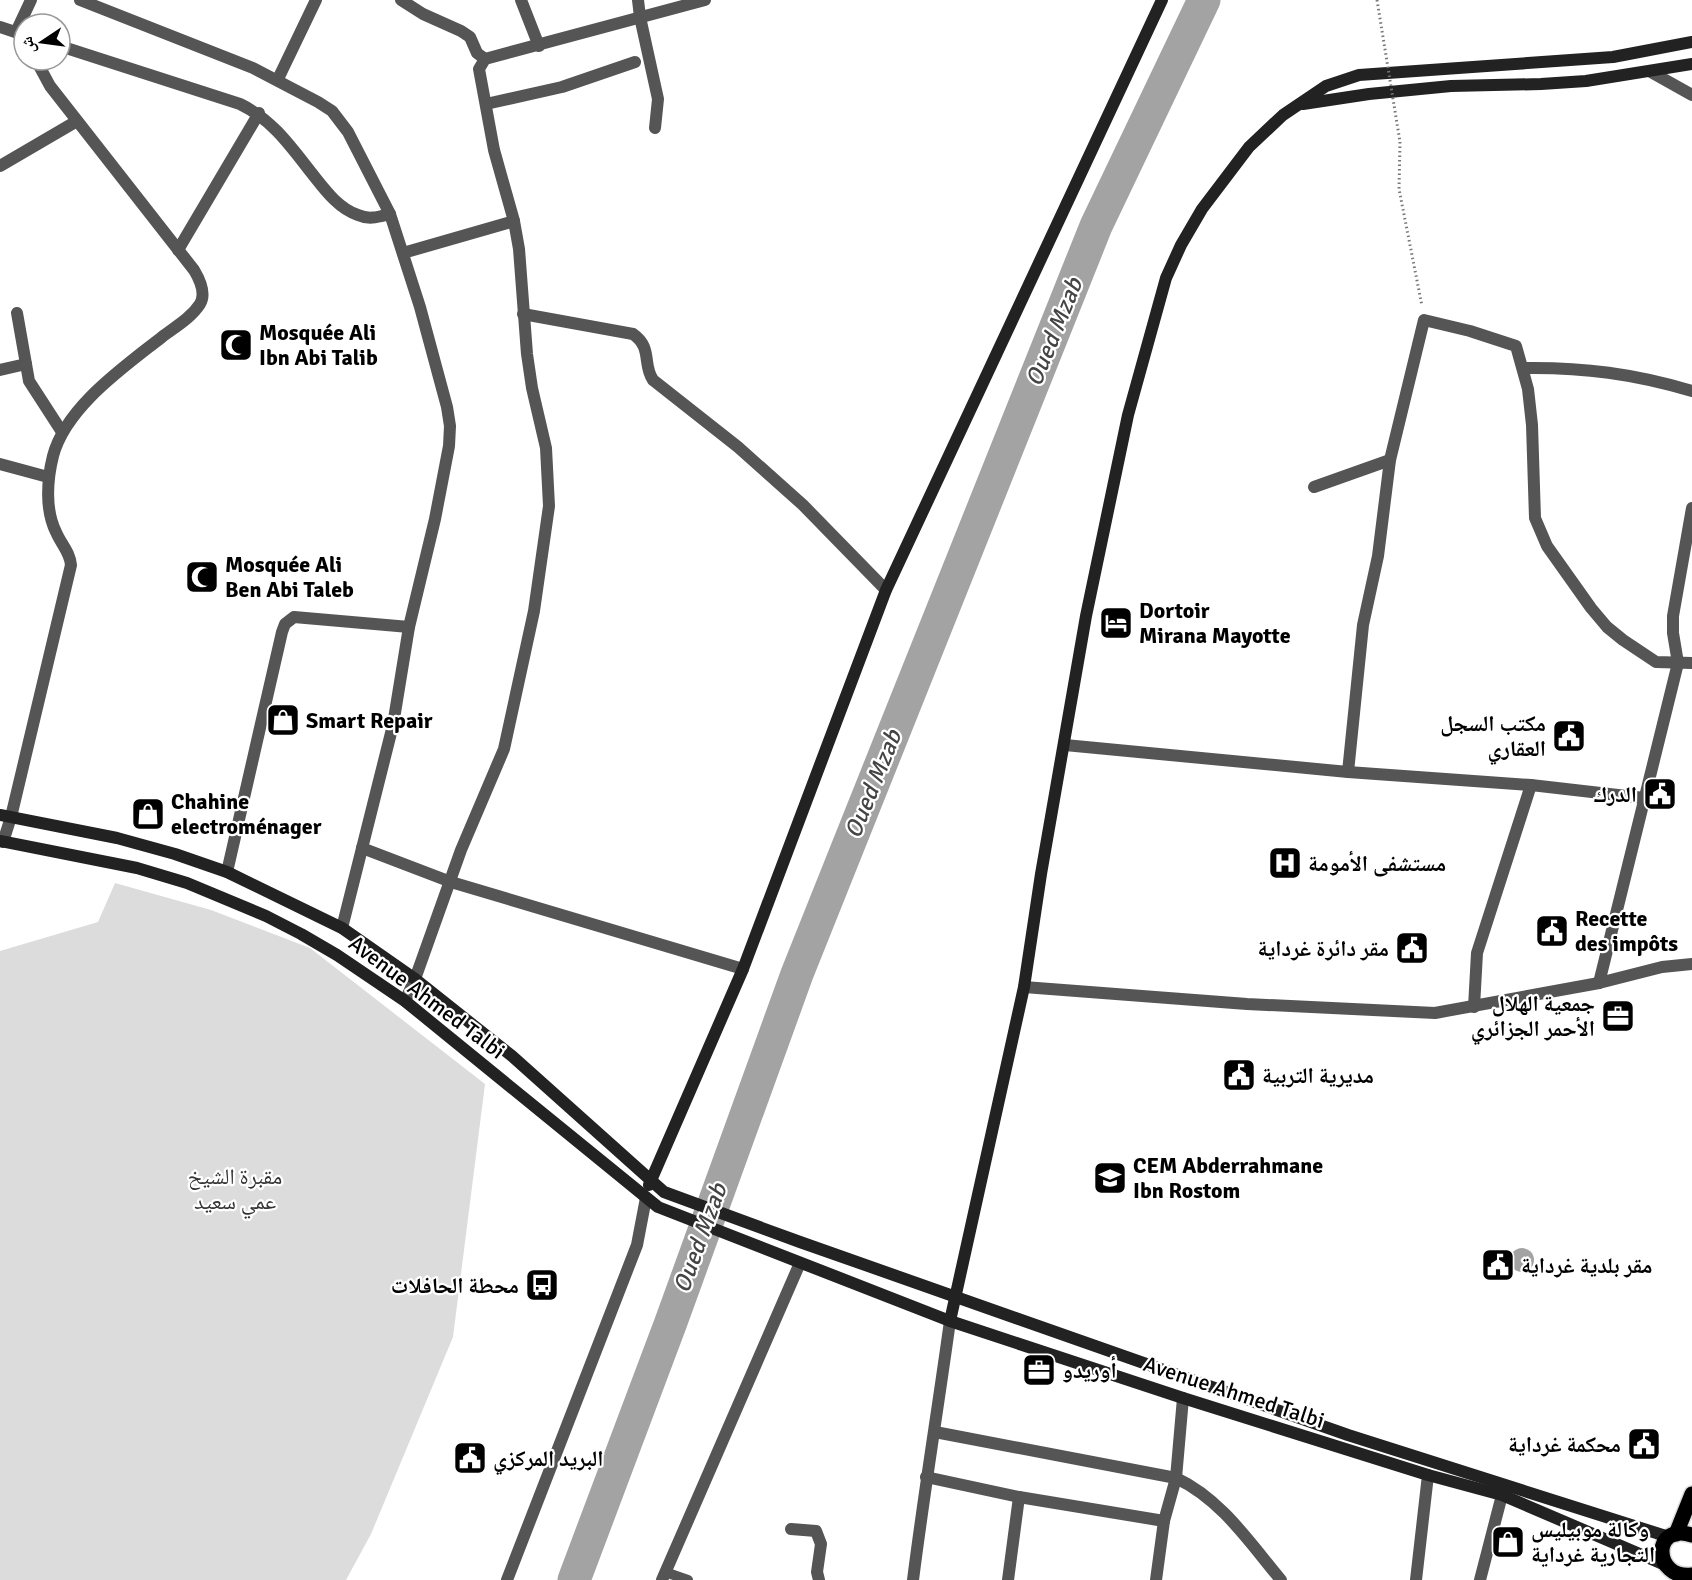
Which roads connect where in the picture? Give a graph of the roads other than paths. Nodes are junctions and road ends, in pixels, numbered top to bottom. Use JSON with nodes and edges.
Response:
{"nodes":[{"id":1,"x":80,"y":0,"type":"edge"},
{"id":2,"x":316,"y":0,"type":"edge"},
{"id":3,"x":400,"y":0,"type":"edge"},
{"id":4,"x":521,"y":0,"type":"edge"},
{"id":5,"x":638,"y":0,"type":"edge"},
{"id":6,"x":705,"y":0,"type":"edge"},
{"id":7,"x":1162,"y":0,"type":"edge"},
{"id":8,"x":640,"y":17,"type":"junction"},
{"id":9,"x":1692,"y":42,"type":"edge"},
{"id":10,"x":539,"y":46,"type":"junction"},
{"id":11,"x":72,"y":50,"type":"edge"},
{"id":12,"x":485,"y":60,"type":"junction"},
{"id":13,"x":634,"y":62,"type":"dead end"},
{"id":14,"x":1692,"y":64,"type":"edge"},
{"id":15,"x":42,"y":72,"type":"edge"},
{"id":16,"x":1651,"y":72,"type":"junction"},
{"id":17,"x":278,"y":79,"type":"junction"},
{"id":18,"x":1692,"y":95,"type":"edge"},
{"id":19,"x":486,"y":104,"type":"junction"},
{"id":20,"x":1299,"y":104,"type":"junction"},
{"id":21,"x":258,"y":113,"type":"junction"},
{"id":22,"x":76,"y":121,"type":"junction"},
{"id":23,"x":656,"y":128,"type":"dead end"},
{"id":24,"x":0,"y":166,"type":"edge"},
{"id":25,"x":390,"y":214,"type":"junction"},
{"id":26,"x":514,"y":221,"type":"junction"},
{"id":27,"x":178,"y":250,"type":"junction"},
{"id":28,"x":403,"y":253,"type":"junction"},
{"id":29,"x":17,"y":314,"type":"dead end"},
{"id":30,"x":523,"y":314,"type":"junction"},
{"id":31,"x":26,"y":364,"type":"junction"},
{"id":32,"x":1523,"y":368,"type":"junction"},
{"id":33,"x":0,"y":370,"type":"edge"},
{"id":34,"x":1692,"y":391,"type":"edge"},
{"id":35,"x":62,"y":432,"type":"junction"},
{"id":36,"x":1390,"y":460,"type":"junction"},
{"id":37,"x":0,"y":464,"type":"edge"},
{"id":38,"x":48,"y":477,"type":"junction"},
{"id":39,"x":1314,"y":487,"type":"dead end"},
{"id":40,"x":1692,"y":508,"type":"edge"},
{"id":41,"x":886,"y":590,"type":"junction"},
{"id":42,"x":409,"y":627,"type":"junction"},
{"id":43,"x":1678,"y":663,"type":"junction"},
{"id":44,"x":1692,"y":663,"type":"edge"},
{"id":45,"x":1065,"y":745,"type":"junction"},
{"id":46,"x":1348,"y":772,"type":"junction"},
{"id":47,"x":1531,"y":785,"type":"junction"},
{"id":48,"x":1644,"y":798,"type":"junction"},
{"id":49,"x":6,"y":816,"type":"edge"},
{"id":50,"x":2,"y":842,"type":"edge"},
{"id":51,"x":362,"y":848,"type":"junction"},
{"id":52,"x":227,"y":872,"type":"junction"},
{"id":53,"x":451,"y":882,"type":"junction"},
{"id":54,"x":342,"y":928,"type":"junction"},
{"id":55,"x":1692,"y":964,"type":"edge"},
{"id":56,"x":743,"y":969,"type":"junction"},
{"id":57,"x":415,"y":978,"type":"junction"},
{"id":58,"x":1599,"y":983,"type":"junction"},
{"id":59,"x":1024,"y":987,"type":"junction"},
{"id":60,"x":405,"y":1001,"type":"junction"},
{"id":61,"x":1474,"y":1007,"type":"junction"},
{"id":62,"x":650,"y":1180,"type":"junction"},
{"id":63,"x":646,"y":1198,"type":"junction"},
{"id":64,"x":796,"y":1262,"type":"junction"},
{"id":65,"x":956,"y":1296,"type":"junction"},
{"id":66,"x":950,"y":1321,"type":"junction"},
{"id":67,"x":1183,"y":1398,"type":"junction"},
{"id":68,"x":935,"y":1432,"type":"junction"},
{"id":69,"x":1428,"y":1475,"type":"junction"},
{"id":70,"x":926,"y":1477,"type":"junction"},
{"id":71,"x":1176,"y":1478,"type":"junction"},
{"id":72,"x":1692,"y":1494,"type":"edge"},
{"id":73,"x":1502,"y":1495,"type":"junction"},
{"id":74,"x":1019,"y":1497,"type":"junction"},
{"id":75,"x":1164,"y":1521,"type":"junction"},
{"id":76,"x":791,"y":1530,"type":"dead end"},
{"id":77,"x":1692,"y":1534,"type":"edge"},
{"id":78,"x":1673,"y":1535,"type":"junction"},
{"id":79,"x":1667,"y":1572,"type":"edge"},
{"id":80,"x":663,"y":1576,"type":"edge"},
{"id":81,"x":1688,"y":1577,"type":"edge"},
{"id":82,"x":507,"y":1580,"type":"edge"},
{"id":83,"x":688,"y":1580,"type":"edge"},
{"id":84,"x":819,"y":1580,"type":"edge"},
{"id":85,"x":913,"y":1580,"type":"edge"},
{"id":86,"x":1008,"y":1580,"type":"edge"},
{"id":87,"x":1156,"y":1580,"type":"edge"},
{"id":88,"x":1281,"y":1580,"type":"edge"},
{"id":89,"x":1416,"y":1580,"type":"edge"},
{"id":90,"x":1480,"y":1580,"type":"edge"}],
"edges":[{"from":1,"to":17,"type":"street"},
{"from":2,"to":17,"type":"street"},
{"from":3,"to":12,"type":"street"},
{"from":4,"to":10,"type":"street"},
{"from":5,"to":8,"type":"street"},
{"from":6,"to":8,"type":"street"},
{"from":7,"to":41,"type":"main road"},
{"from":8,"to":10,"type":"street"},
{"from":8,"to":23,"type":"street"},
{"from":9,"to":20,"type":"main road"},
{"from":10,"to":12,"type":"street"},
{"from":11,"to":21,"type":"street"},
{"from":12,"to":19,"type":"street"},
{"from":13,"to":19,"type":"street"},
{"from":14,"to":16,"type":"main road"},
{"from":15,"to":22,"type":"street"},
{"from":16,"to":18,"type":"street"},
{"from":16,"to":20,"type":"main road"},
{"from":17,"to":25,"type":"street"},
{"from":19,"to":26,"type":"street"},
{"from":20,"to":45,"type":"main road"},
{"from":21,"to":25,"type":"street"},
{"from":21,"to":27,"type":"street"},
{"from":22,"to":24,"type":"street"},
{"from":22,"to":27,"type":"street"},
{"from":25,"to":28,"type":"street"},
{"from":26,"to":28,"type":"street"},
{"from":26,"to":30,"type":"street"},
{"from":27,"to":35,"type":"street"},
{"from":28,"to":42,"type":"street"},
{"from":29,"to":31,"type":"street"},
{"from":30,"to":41,"type":"street"},
{"from":30,"to":53,"type":"street"},
{"from":31,"to":33,"type":"street"},
{"from":31,"to":35,"type":"street"},
{"from":32,"to":34,"type":"street"},
{"from":32,"to":36,"type":"street"},
{"from":32,"to":43,"type":"street"},
{"from":35,"to":38,"type":"street"},
{"from":36,"to":39,"type":"street"},
{"from":36,"to":46,"type":"street"},
{"from":37,"to":38,"type":"street"},
{"from":38,"to":49,"type":"street"},
{"from":40,"to":43,"type":"street"},
{"from":41,"to":56,"type":"main road"},
{"from":42,"to":51,"type":"street"},
{"from":42,"to":52,"type":"street"},
{"from":43,"to":44,"type":"street"},
{"from":43,"to":48,"type":"street"},
{"from":45,"to":46,"type":"street"},
{"from":45,"to":59,"type":"main road"},
{"from":46,"to":47,"type":"street"},
{"from":47,"to":48,"type":"street"},
{"from":47,"to":61,"type":"street"},
{"from":48,"to":58,"type":"street"},
{"from":49,"to":50,"type":"street"},
{"from":49,"to":52,"type":"main road"},
{"from":50,"to":60,"type":"main road","name":"Avenue Ahmed Talbi"},
{"from":51,"to":53,"type":"street"},
{"from":51,"to":54,"type":"street"},
{"from":52,"to":54,"type":"main road"},
{"from":53,"to":56,"type":"street"},
{"from":53,"to":57,"type":"street"},
{"from":54,"to":57,"type":"main road"},
{"from":55,"to":58,"type":"street"},
{"from":56,"to":62,"type":"main road"},
{"from":57,"to":60,"type":"street"},
{"from":57,"to":62,"type":"main road"},
{"from":58,"to":61,"type":"street"},
{"from":59,"to":61,"type":"street"},
{"from":59,"to":65,"type":"main road"},
{"from":60,"to":63,"type":"main road","name":"Avenue Ahmed Talbi"},
{"from":62,"to":63,"type":"main road"},
{"from":62,"to":65,"type":"main road"},
{"from":63,"to":64,"type":"main road","name":"Avenue Ahmed Talbi"},
{"from":63,"to":82,"type":"street"},
{"from":64,"to":66,"type":"main road","name":"Avenue Ahmed Talbi"},
{"from":64,"to":80,"type":"street"},
{"from":65,"to":66,"type":"main road"},
{"from":65,"to":78,"type":"main road"},
{"from":66,"to":67,"type":"main road","name":"Avenue Ahmed Talbi"},
{"from":66,"to":68,"type":"street"},
{"from":67,"to":69,"type":"main road","name":"Avenue Ahmed Talbi"},
{"from":67,"to":71,"type":"street"},
{"from":68,"to":70,"type":"street"},
{"from":68,"to":71,"type":"street"},
{"from":69,"to":73,"type":"main road","name":"Avenue Ahmed Talbi"},
{"from":69,"to":89,"type":"street"},
{"from":70,"to":74,"type":"street"},
{"from":70,"to":85,"type":"street"},
{"from":71,"to":75,"type":"street"},
{"from":71,"to":88,"type":"street"},
{"from":72,"to":78,"type":"main road"},
{"from":73,"to":79,"type":"main road","name":"Avenue Ahmed Talbi"},
{"from":73,"to":90,"type":"street"},
{"from":74,"to":75,"type":"street"},
{"from":74,"to":86,"type":"street"},
{"from":75,"to":87,"type":"street"},
{"from":76,"to":84,"type":"street"},
{"from":77,"to":78,"type":"main road"},
{"from":78,"to":79,"type":"main road"},
{"from":79,"to":81,"type":"main road"},
{"from":80,"to":83,"type":"lane"}]}
